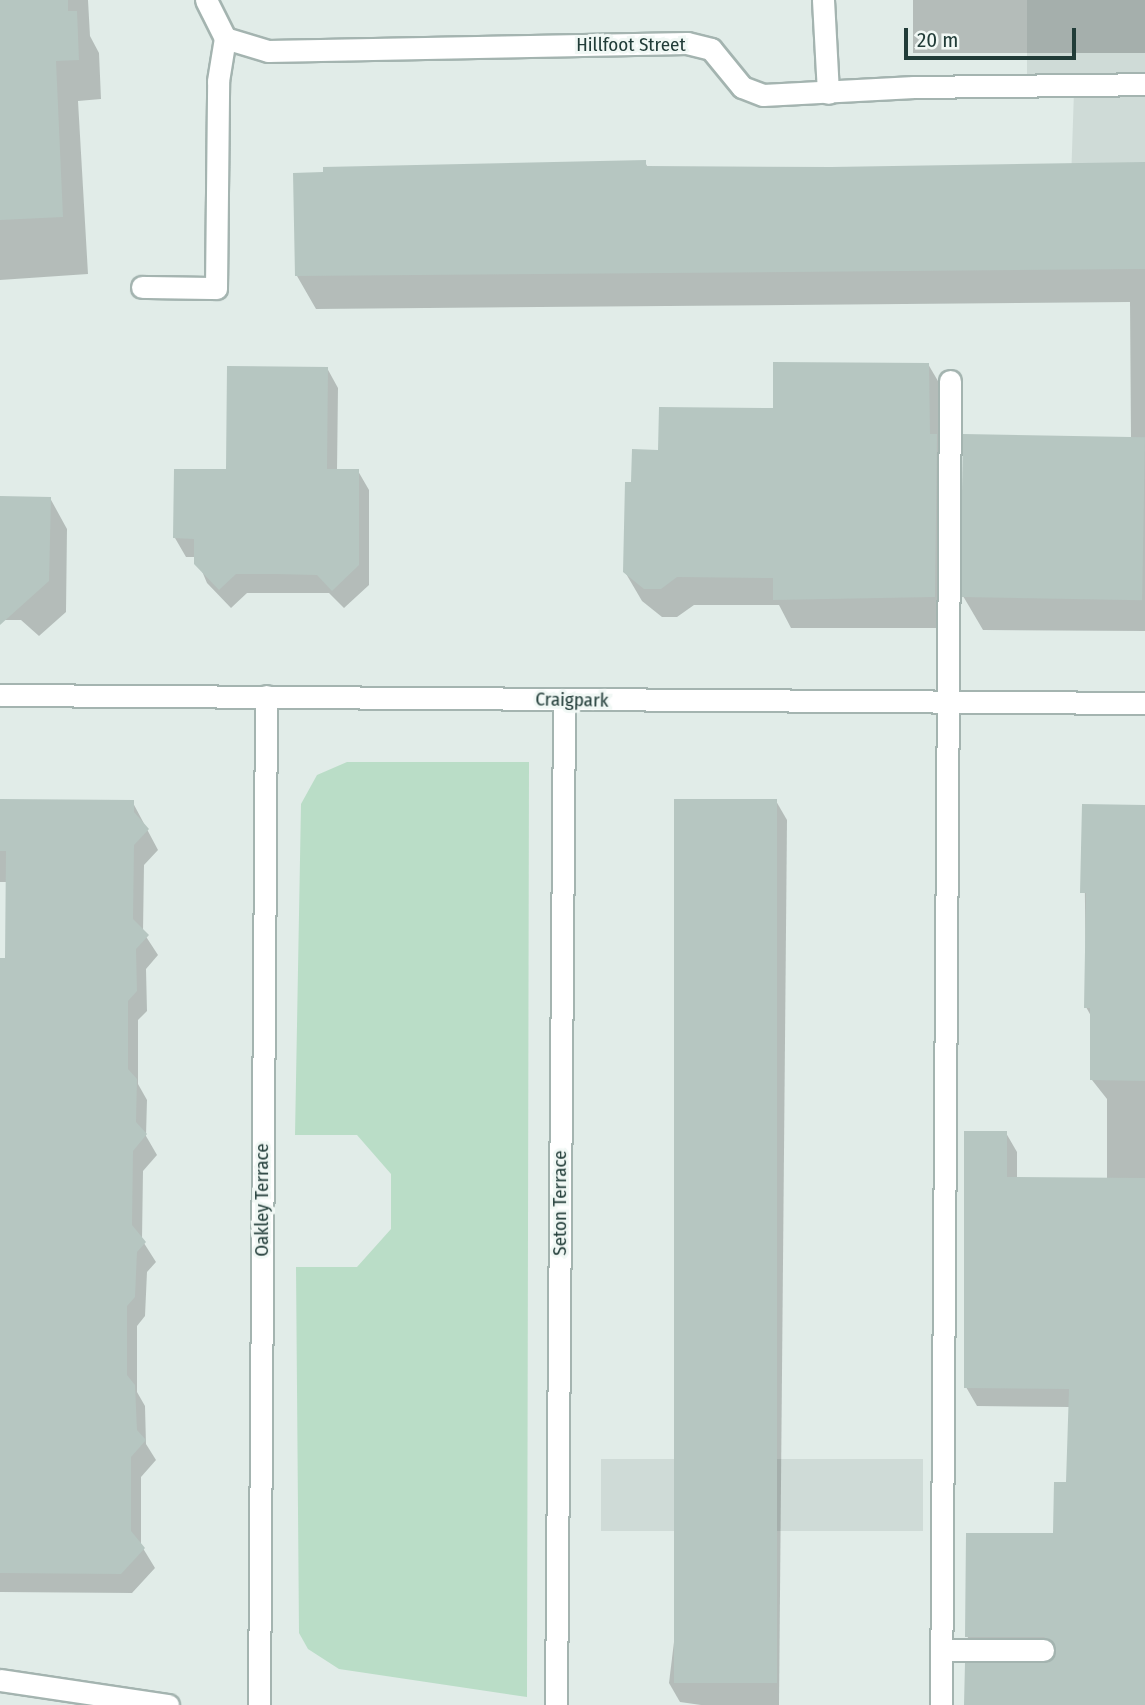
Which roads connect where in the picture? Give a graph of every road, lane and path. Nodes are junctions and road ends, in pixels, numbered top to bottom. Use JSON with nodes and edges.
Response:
{"nodes":[{"id":1,"x":206,"y":0,"type":"edge"},
{"id":2,"x":823,"y":0,"type":"edge"},
{"id":3,"x":225,"y":38,"type":"junction"},
{"id":4,"x":1145,"y":84,"type":"edge"},
{"id":5,"x":828,"y":93,"type":"junction"},
{"id":6,"x":142,"y":287,"type":"dead end"},
{"id":7,"x":950,"y":381,"type":"dead end"},
{"id":8,"x":0,"y":695,"type":"edge"},
{"id":9,"x":266,"y":696,"type":"junction"},
{"id":10,"x":564,"y":700,"type":"junction"},
{"id":11,"x":948,"y":702,"type":"junction"},
{"id":12,"x":1145,"y":703,"type":"edge"},
{"id":13,"x":943,"y":1650,"type":"junction"},
{"id":14,"x":1043,"y":1650,"type":"dead end"},
{"id":15,"x":0,"y":1680,"type":"edge"},
{"id":16,"x":169,"y":1705,"type":"edge"},
{"id":17,"x":259,"y":1705,"type":"edge"},
{"id":18,"x":556,"y":1705,"type":"edge"},
{"id":19,"x":941,"y":1705,"type":"edge"}],
"edges":[{"from":1,"to":3,"type":"street"},
{"from":2,"to":5,"type":"street"},
{"from":3,"to":5,"type":"street","name":"Hillfoot Street"},
{"from":3,"to":6,"type":"street"},
{"from":4,"to":5,"type":"street","name":"Hillfoot Street"},
{"from":7,"to":11,"type":"street"},
{"from":8,"to":9,"type":"street","name":"Craigpark"},
{"from":9,"to":10,"type":"street","name":"Craigpark"},
{"from":9,"to":17,"type":"street","name":"Oakley Terrace"},
{"from":10,"to":11,"type":"street","name":"Craigpark"},
{"from":10,"to":18,"type":"street","name":"Seton Terrace"},
{"from":11,"to":12,"type":"street","name":"Craigpark"},
{"from":11,"to":13,"type":"street"},
{"from":13,"to":14,"type":"street"},
{"from":13,"to":19,"type":"street"},
{"from":15,"to":16,"type":"street"}]}
